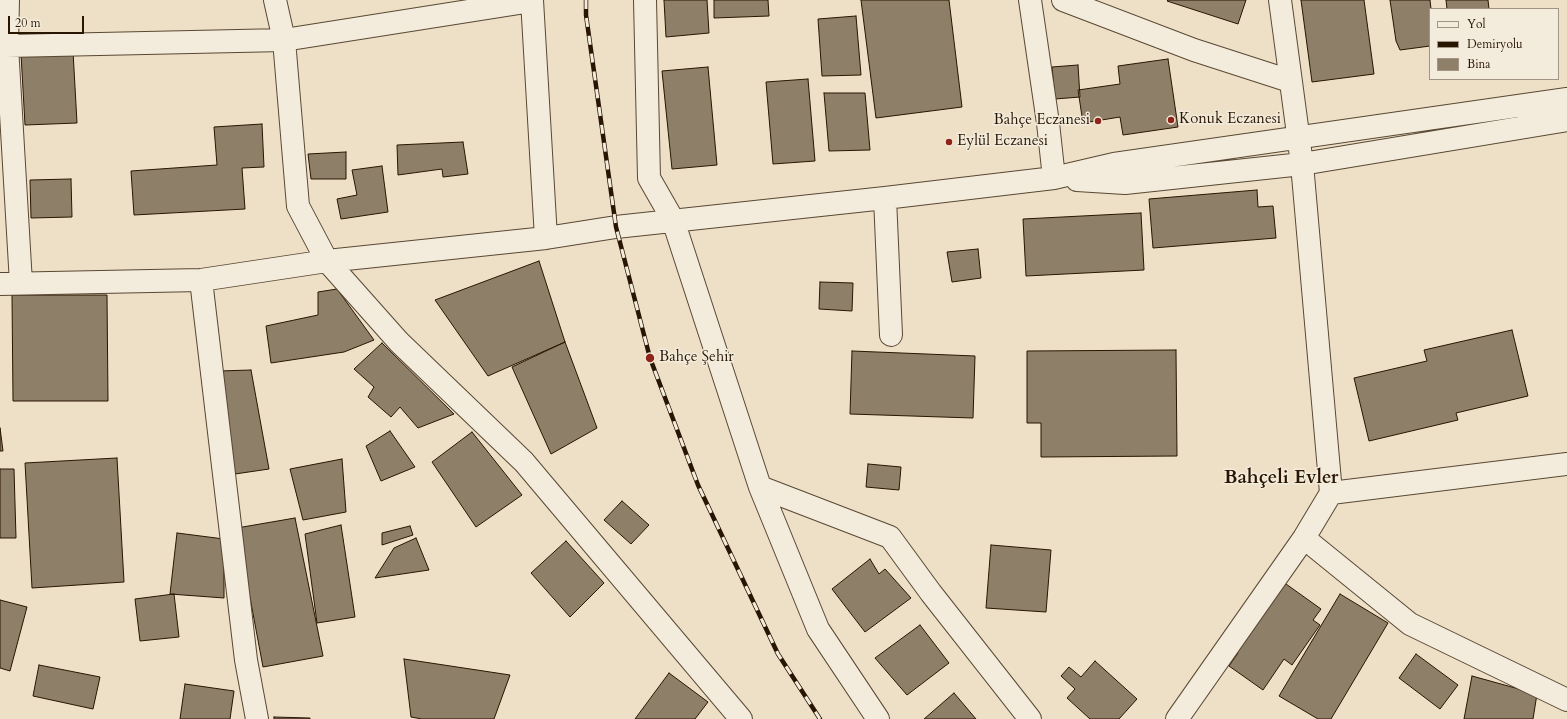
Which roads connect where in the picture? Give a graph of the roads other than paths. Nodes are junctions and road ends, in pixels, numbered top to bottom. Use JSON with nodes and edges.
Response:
{"nodes":[{"id":1,"x":8,"y":0,"type":"edge"},
{"id":2,"x":275,"y":0,"type":"edge"},
{"id":3,"x":532,"y":0,"type":"edge"},
{"id":4,"x":645,"y":0,"type":"edge"},
{"id":5,"x":1030,"y":0,"type":"edge"},
{"id":6,"x":1063,"y":0,"type":"edge"},
{"id":7,"x":1280,"y":0,"type":"edge"},
{"id":8,"x":284,"y":40,"type":"junction"},
{"id":9,"x":3,"y":46,"type":"edge"},
{"id":10,"x":1290,"y":81,"type":"junction"},
{"id":11,"x":1567,"y":99,"type":"edge"},
{"id":12,"x":1567,"y":120,"type":"edge"},
{"id":13,"x":1298,"y":138,"type":"junction"},
{"id":14,"x":1302,"y":164,"type":"junction"},
{"id":15,"x":1054,"y":178,"type":"junction"},
{"id":16,"x":885,"y":198,"type":"junction"},
{"id":17,"x":673,"y":220,"type":"junction"},
{"id":18,"x":546,"y":238,"type":"junction"},
{"id":19,"x":327,"y":262,"type":"junction"},
{"id":20,"x":201,"y":280,"type":"junction"},
{"id":21,"x":10,"y":284,"type":"edge"},
{"id":22,"x":891,"y":336,"type":"dead end"},
{"id":23,"x":1567,"y":464,"type":"edge"},
{"id":24,"x":760,"y":487,"type":"junction"},
{"id":25,"x":1331,"y":493,"type":"junction"},
{"id":26,"x":1304,"y":538,"type":"junction"},
{"id":27,"x":1567,"y":700,"type":"edge"},
{"id":28,"x":257,"y":719,"type":"edge"},
{"id":29,"x":740,"y":719,"type":"edge"},
{"id":30,"x":878,"y":719,"type":"edge"},
{"id":31,"x":1030,"y":719,"type":"edge"},
{"id":32,"x":1177,"y":719,"type":"edge"}],
"edges":[{"from":1,"to":9,"type":"street"},
{"from":2,"to":8,"type":"street"},
{"from":3,"to":8,"type":"street"},
{"from":3,"to":18,"type":"street"},
{"from":4,"to":17,"type":"street"},
{"from":5,"to":15,"type":"street"},
{"from":6,"to":10,"type":"street"},
{"from":7,"to":10,"type":"street"},
{"from":8,"to":9,"type":"street"},
{"from":8,"to":19,"type":"street"},
{"from":9,"to":21,"type":"street"},
{"from":10,"to":13,"type":"street"},
{"from":11,"to":13,"type":"street"},
{"from":12,"to":14,"type":"street"},
{"from":13,"to":14,"type":"street"},
{"from":13,"to":15,"type":"street"},
{"from":14,"to":15,"type":"street"},
{"from":14,"to":25,"type":"street"},
{"from":15,"to":16,"type":"street"},
{"from":16,"to":17,"type":"street"},
{"from":16,"to":22,"type":"street"},
{"from":17,"to":18,"type":"street"},
{"from":17,"to":24,"type":"street"},
{"from":18,"to":19,"type":"street"},
{"from":19,"to":20,"type":"street"},
{"from":19,"to":29,"type":"street"},
{"from":20,"to":21,"type":"street"},
{"from":20,"to":28,"type":"street"},
{"from":23,"to":25,"type":"street"},
{"from":24,"to":30,"type":"street"},
{"from":24,"to":31,"type":"street"},
{"from":25,"to":26,"type":"street"},
{"from":26,"to":27,"type":"street"},
{"from":26,"to":32,"type":"street"}]}
